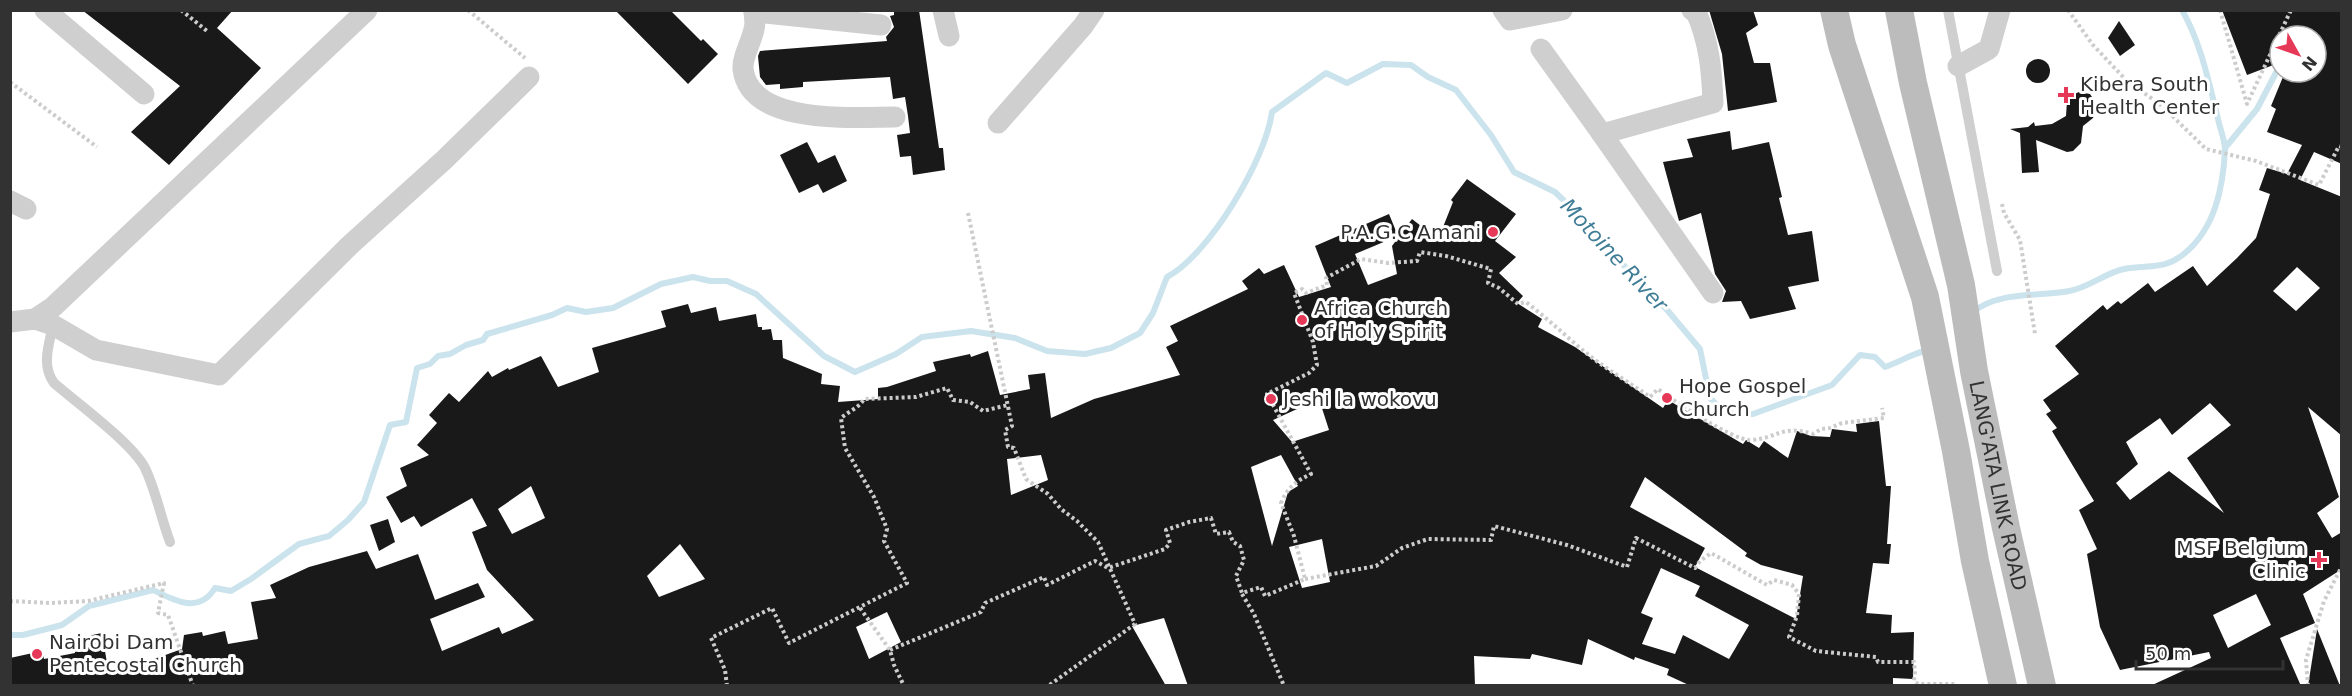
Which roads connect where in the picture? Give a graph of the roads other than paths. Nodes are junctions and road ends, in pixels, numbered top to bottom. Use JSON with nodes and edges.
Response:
{"nodes":[{"id":1,"x":45,"y":10,"type":"edge"},
{"id":2,"x":367,"y":10,"type":"edge"},
{"id":3,"x":944,"y":10,"type":"edge"},
{"id":4,"x":1094,"y":10,"type":"edge"},
{"id":5,"x":1503,"y":10,"type":"edge"},
{"id":6,"x":1562,"y":10,"type":"edge"},
{"id":7,"x":1692,"y":10,"type":"edge"},
{"id":8,"x":1834,"y":10,"type":"edge"},
{"id":9,"x":1899,"y":10,"type":"edge"},
{"id":10,"x":1948,"y":10,"type":"edge"},
{"id":11,"x":2000,"y":10,"type":"edge"},
{"id":12,"x":754,"y":11,"type":"edge"},
{"id":13,"x":880,"y":25,"type":"dead end"},
{"id":14,"x":949,"y":36,"type":"dead end"},
{"id":15,"x":1541,"y":49,"type":"dead end"},
{"id":16,"x":1958,"y":66,"type":"junction"},
{"id":17,"x":530,"y":71,"type":"road end"},
{"id":18,"x":144,"y":94,"type":"dead end"},
{"id":19,"x":895,"y":117,"type":"dead end"},
{"id":20,"x":998,"y":123,"type":"dead end"},
{"id":21,"x":1602,"y":134,"type":"junction"},
{"id":22,"x":1997,"y":271,"type":"dead end"},
{"id":23,"x":1713,"y":293,"type":"dead end"},
{"id":24,"x":10,"y":322,"type":"edge"},
{"id":25,"x":44,"y":322,"type":"junction"},
{"id":26,"x":170,"y":542,"type":"dead end"},
{"id":27,"x":2003,"y":686,"type":"edge"},
{"id":28,"x":2042,"y":686,"type":"edge"}],
"edges":[{"from":1,"to":18,"type":"street"},
{"from":2,"to":25,"type":"street"},
{"from":3,"to":14,"type":"street"},
{"from":4,"to":20,"type":"street"},
{"from":5,"to":6,"type":"street"},
{"from":7,"to":21,"type":"street"},
{"from":8,"to":27,"type":"main road","name":"LANG'ATA LINK ROAD"},
{"from":9,"to":28,"type":"main road","name":"LANG'ATA LINK ROAD"},
{"from":10,"to":16,"type":"lane"},
{"from":11,"to":16,"type":"street"},
{"from":12,"to":13,"type":"street"},
{"from":12,"to":19,"type":"street"},
{"from":15,"to":21,"type":"street"},
{"from":16,"to":22,"type":"lane"},
{"from":17,"to":25,"type":"street"},
{"from":21,"to":23,"type":"street"},
{"from":24,"to":25,"type":"street"},
{"from":25,"to":26,"type":"lane"}]}
